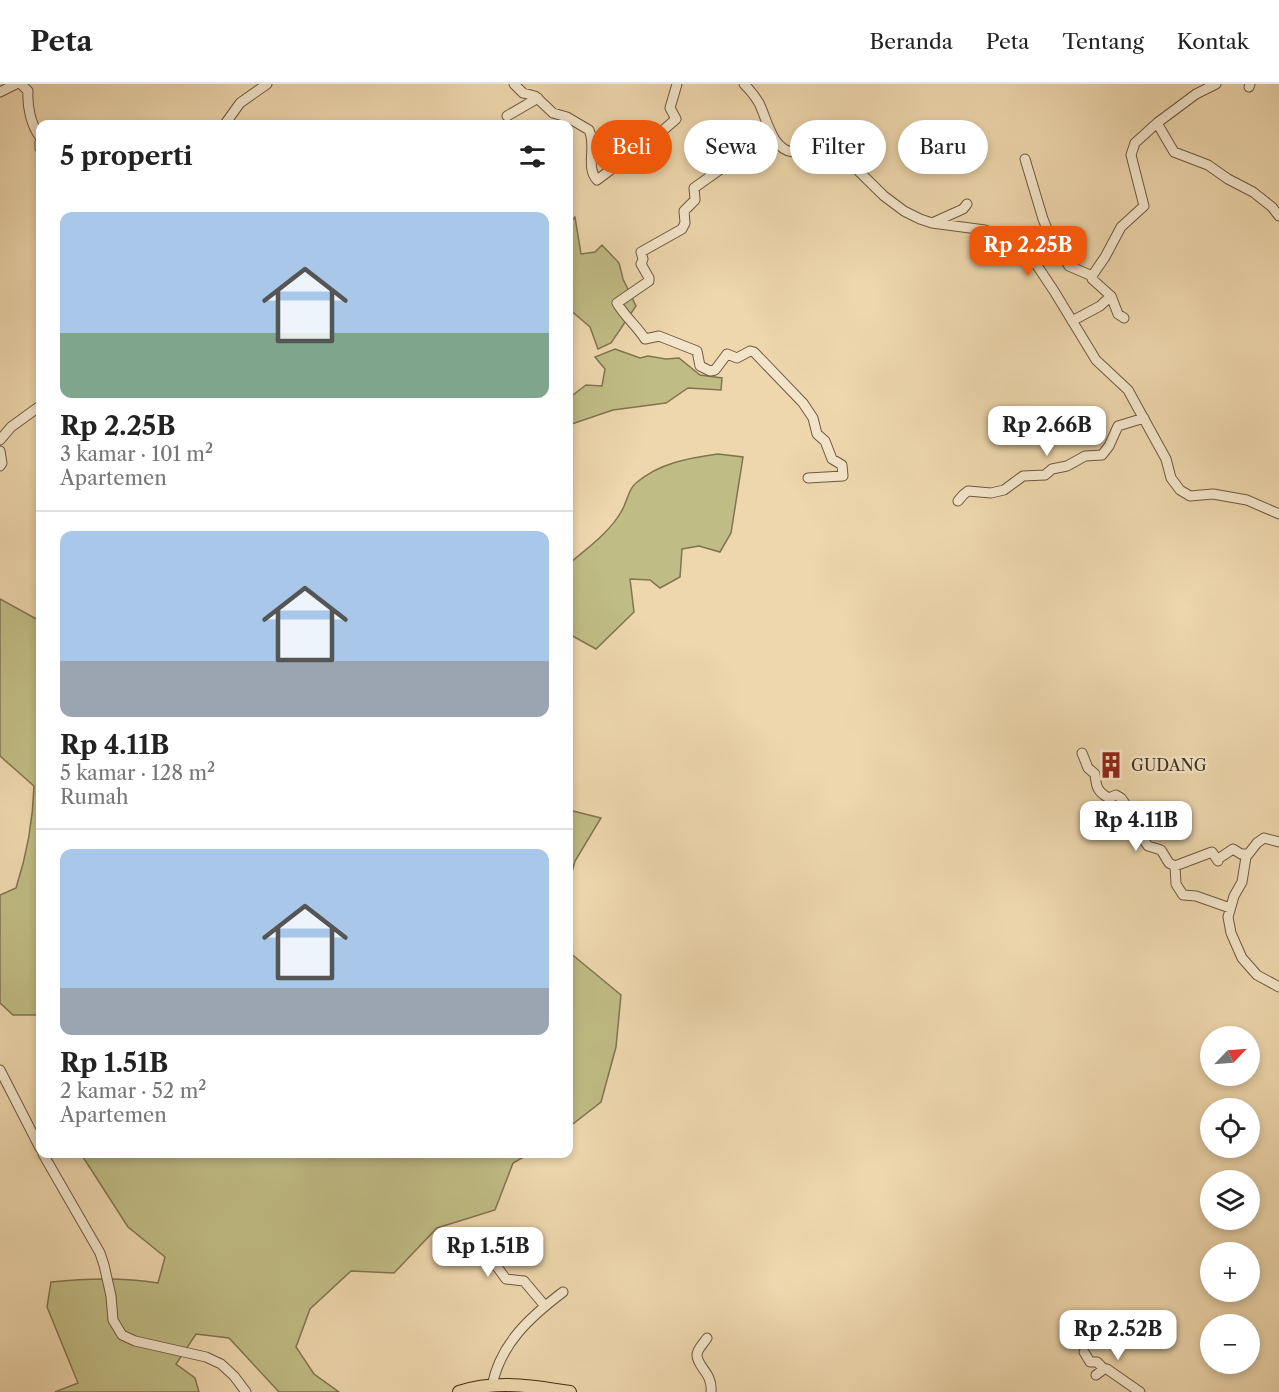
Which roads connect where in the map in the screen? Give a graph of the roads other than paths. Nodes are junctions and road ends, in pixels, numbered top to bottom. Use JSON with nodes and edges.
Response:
{"nodes":[{"id":1,"x":16,"y":84,"type":"edge"},
{"id":2,"x":21,"y":84,"type":"edge"},
{"id":3,"x":267,"y":84,"type":"edge"},
{"id":4,"x":514,"y":84,"type":"edge"},
{"id":5,"x":677,"y":84,"type":"edge"},
{"id":6,"x":744,"y":84,"type":"edge"},
{"id":7,"x":1216,"y":84,"type":"edge"},
{"id":8,"x":0,"y":92,"type":"edge"},
{"id":9,"x":538,"y":98,"type":"junction"},
{"id":10,"x":507,"y":116,"type":"dead end"},
{"id":11,"x":228,"y":120,"type":"edge"},
{"id":12,"x":572,"y":120,"type":"edge"},
{"id":13,"x":766,"y":120,"type":"edge"},
{"id":14,"x":573,"y":121,"type":"edge"},
{"id":15,"x":1157,"y":123,"type":"junction"},
{"id":16,"x":36,"y":130,"type":"edge"},
{"id":17,"x":778,"y":142,"type":"edge"},
{"id":18,"x":1025,"y":159,"type":"dead end"},
{"id":19,"x":714,"y":174,"type":"edge"},
{"id":20,"x":967,"y":204,"type":"dead end"},
{"id":21,"x":1279,"y":216,"type":"edge"},
{"id":22,"x":932,"y":223,"type":"junction"},
{"id":23,"x":1092,"y":276,"type":"junction"},
{"id":24,"x":1111,"y":297,"type":"junction"},
{"id":25,"x":1124,"y":318,"type":"dead end"},
{"id":26,"x":1072,"y":321,"type":"junction"},
{"id":27,"x":36,"y":409,"type":"edge"},
{"id":28,"x":1144,"y":418,"type":"junction"},
{"id":29,"x":0,"y":440,"type":"edge"},
{"id":30,"x":0,"y":451,"type":"edge"},
{"id":31,"x":0,"y":466,"type":"edge"},
{"id":32,"x":808,"y":478,"type":"dead end"},
{"id":33,"x":958,"y":501,"type":"dead end"},
{"id":34,"x":1279,"y":514,"type":"edge"},
{"id":35,"x":1082,"y":753,"type":"dead end"},
{"id":36,"x":1279,"y":842,"type":"edge"},
{"id":37,"x":1248,"y":854,"type":"junction"},
{"id":38,"x":1175,"y":866,"type":"junction"},
{"id":39,"x":1230,"y":908,"type":"junction"},
{"id":40,"x":1279,"y":987,"type":"edge"},
{"id":41,"x":0,"y":1070,"type":"edge"},
{"id":42,"x":36,"y":1140,"type":"edge"},
{"id":43,"x":45,"y":1158,"type":"edge"},
{"id":44,"x":478,"y":1241,"type":"dead end"},
{"id":45,"x":563,"y":1292,"type":"dead end"},
{"id":46,"x":545,"y":1306,"type":"junction"},
{"id":47,"x":707,"y":1338,"type":"dead end"},
{"id":48,"x":1084,"y":1352,"type":"dead end"},
{"id":49,"x":1104,"y":1369,"type":"junction"},
{"id":50,"x":1096,"y":1375,"type":"dead end"},
{"id":51,"x":492,"y":1386,"type":"junction"},
{"id":52,"x":246,"y":1392,"type":"edge"},
{"id":53,"x":459,"y":1392,"type":"edge"},
{"id":54,"x":570,"y":1392,"type":"edge"},
{"id":55,"x":711,"y":1392,"type":"edge"},
{"id":56,"x":1140,"y":1392,"type":"edge"}],
"edges":[{"from":1,"to":8,"type":"street"},
{"from":2,"to":16,"type":"street"},
{"from":3,"to":11,"type":"street"},
{"from":4,"to":9,"type":"street"},
{"from":5,"to":14,"type":"street"},
{"from":6,"to":13,"type":"street"},
{"from":7,"to":15,"type":"street"},
{"from":9,"to":10,"type":"street"},
{"from":9,"to":12,"type":"street"},
{"from":15,"to":21,"type":"street"},
{"from":15,"to":23,"type":"street"},
{"from":17,"to":22,"type":"street"},
{"from":18,"to":23,"type":"street"},
{"from":19,"to":32,"type":"street"},
{"from":20,"to":22,"type":"street"},
{"from":22,"to":26,"type":"street"},
{"from":23,"to":24,"type":"street"},
{"from":24,"to":25,"type":"street"},
{"from":24,"to":26,"type":"street"},
{"from":26,"to":28,"type":"street"},
{"from":27,"to":29,"type":"street"},
{"from":28,"to":33,"type":"street"},
{"from":28,"to":34,"type":"street"},
{"from":30,"to":31,"type":"street"},
{"from":35,"to":38,"type":"street"},
{"from":36,"to":37,"type":"street"},
{"from":37,"to":38,"type":"street"},
{"from":37,"to":39,"type":"street"},
{"from":38,"to":39,"type":"street"},
{"from":39,"to":40,"type":"street"},
{"from":41,"to":42,"type":"street"},
{"from":43,"to":52,"type":"street"},
{"from":44,"to":46,"type":"street"},
{"from":45,"to":46,"type":"street"},
{"from":46,"to":51,"type":"street"},
{"from":47,"to":55,"type":"street"},
{"from":48,"to":49,"type":"street"},
{"from":49,"to":50,"type":"street"},
{"from":49,"to":56,"type":"street"},
{"from":51,"to":53,"type":"main road"},
{"from":51,"to":54,"type":"main road"}]}
